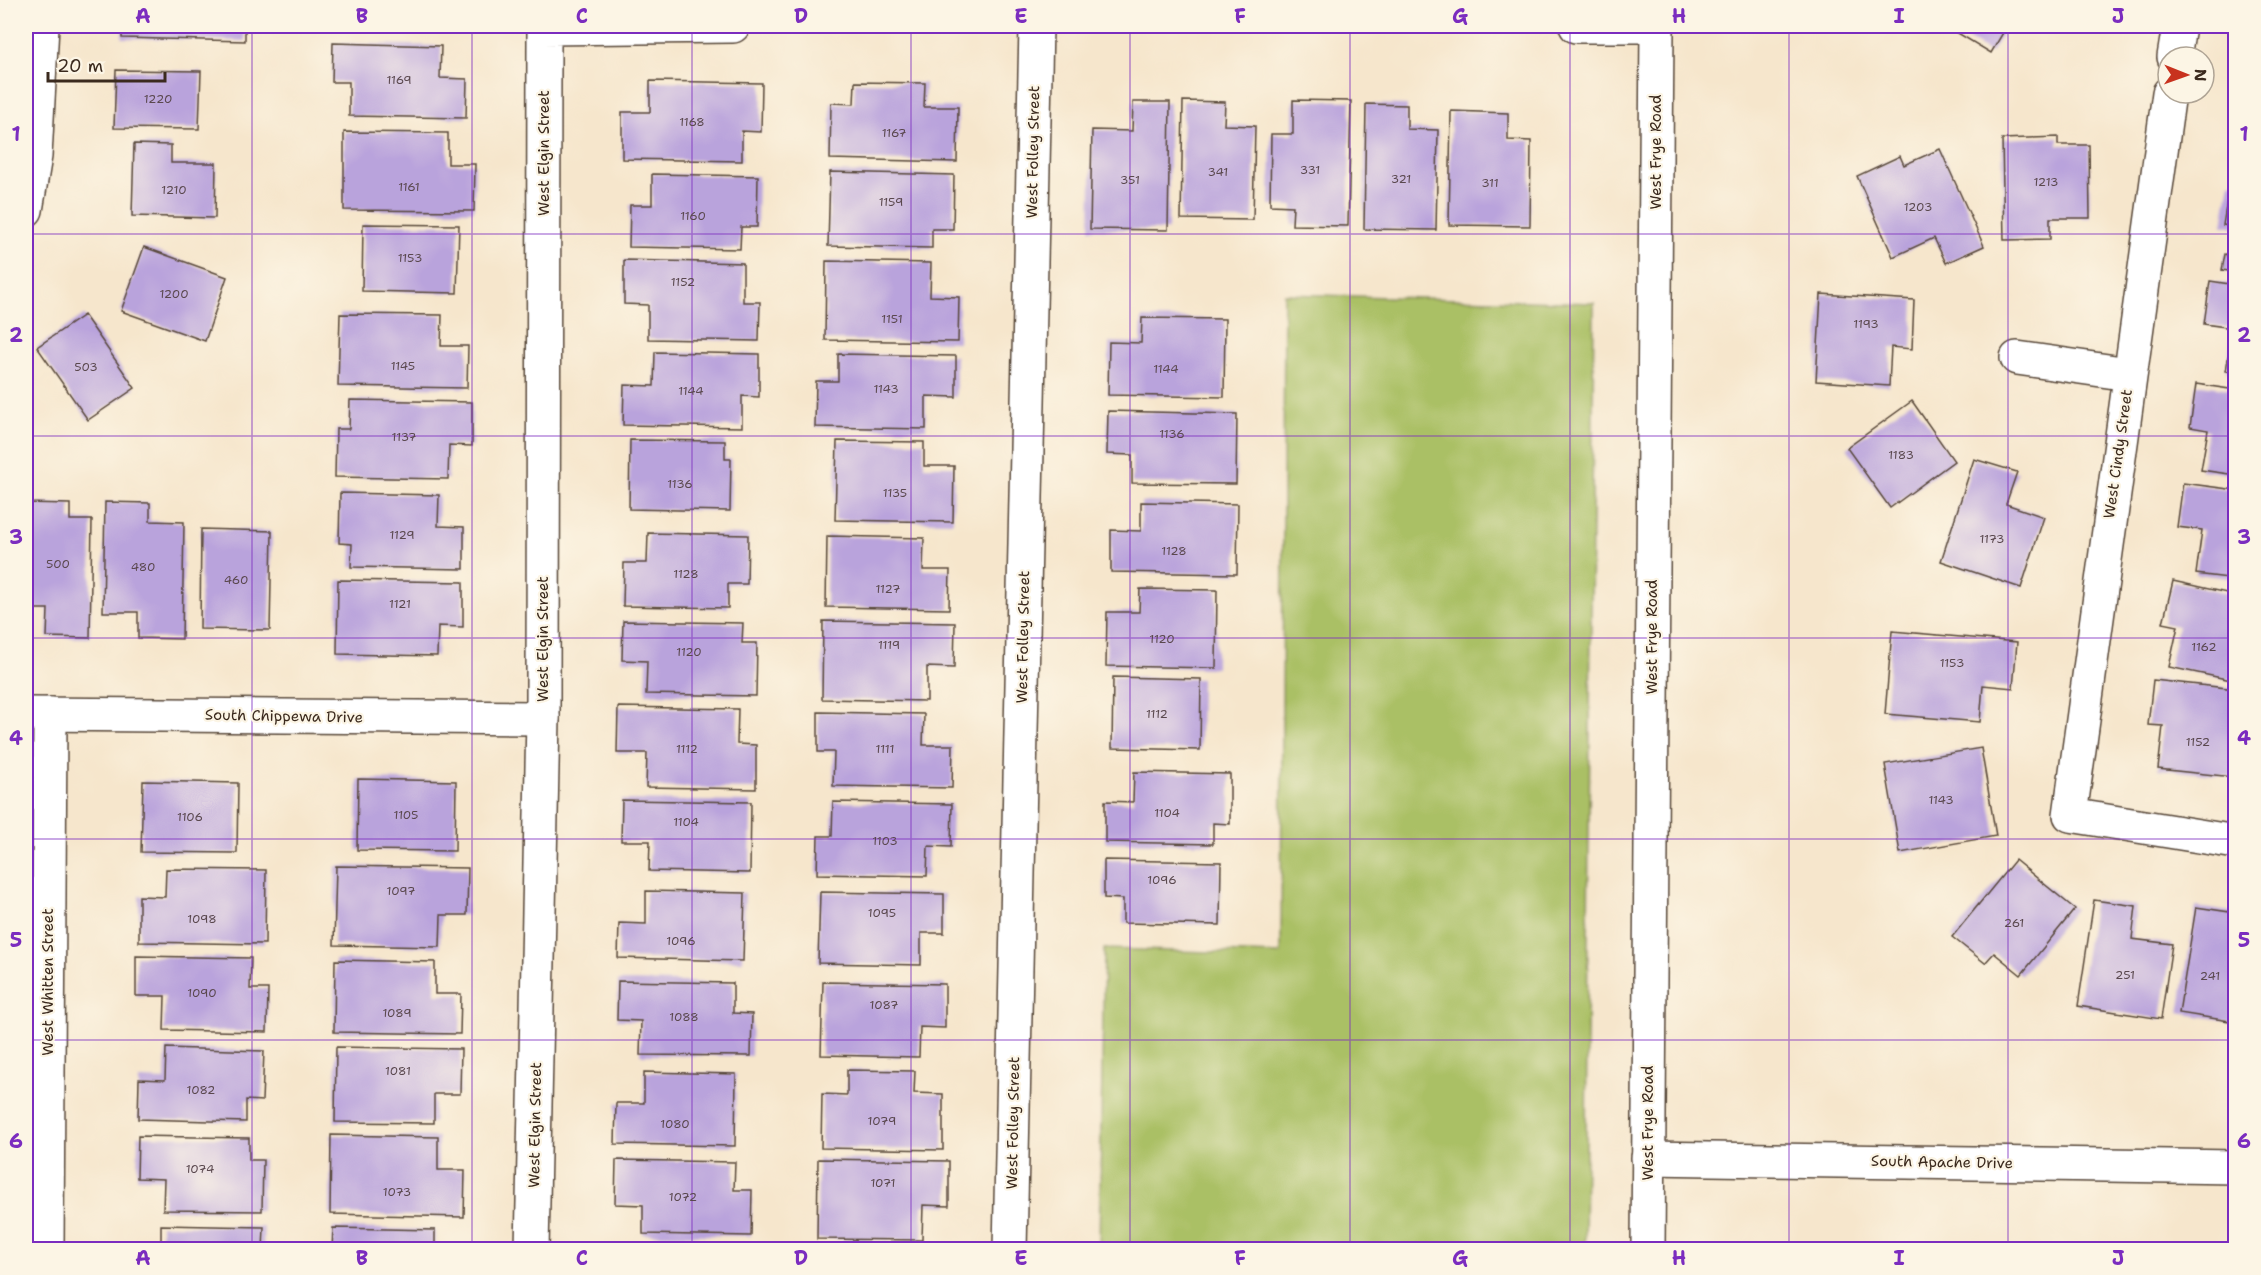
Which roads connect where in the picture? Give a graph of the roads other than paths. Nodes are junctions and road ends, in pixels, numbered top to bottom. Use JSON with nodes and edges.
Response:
{"nodes":[{"id":1,"x":42,"y":26,"type":"edge"},
{"id":2,"x":733,"y":26,"type":"edge"},
{"id":3,"x":1036,"y":26,"type":"edge"},
{"id":4,"x":1576,"y":26,"type":"edge"},
{"id":5,"x":1657,"y":26,"type":"edge"},
{"id":6,"x":2179,"y":26,"type":"edge"},
{"id":7,"x":2176,"y":45,"type":"edge"},
{"id":8,"x":2167,"y":105,"type":"edge"},
{"id":9,"x":26,"y":210,"type":"edge"},
{"id":10,"x":2017,"y":358,"type":"dead end"},
{"id":11,"x":2129,"y":374,"type":"junction"},
{"id":12,"x":38,"y":714,"type":"edge"},
{"id":13,"x":543,"y":718,"type":"junction"},
{"id":14,"x":2235,"y":842,"type":"edge"},
{"id":15,"x":1648,"y":1158,"type":"junction"},
{"id":16,"x":2235,"y":1167,"type":"edge"},
{"id":17,"x":47,"y":1250,"type":"edge"},
{"id":18,"x":532,"y":1250,"type":"edge"},
{"id":19,"x":1010,"y":1250,"type":"edge"},
{"id":20,"x":1648,"y":1250,"type":"edge"}],
"edges":[{"from":1,"to":9,"type":"street"},
{"from":2,"to":13,"type":"street","name":"West Elgin Street"},
{"from":3,"to":19,"type":"street","name":"West Folley Street"},
{"from":4,"to":5,"type":"street"},
{"from":5,"to":15,"type":"street","name":"West Frye Road"},
{"from":6,"to":7,"type":"street"},
{"from":8,"to":11,"type":"street","name":"West Cindy Street"},
{"from":10,"to":11,"type":"street"},
{"from":11,"to":14,"type":"street","name":"West Cindy Street"},
{"from":12,"to":13,"type":"street","name":"South Chippewa Drive"},
{"from":12,"to":17,"type":"street","name":"West Whitten Street"},
{"from":13,"to":18,"type":"street","name":"West Elgin Street"},
{"from":15,"to":16,"type":"street","name":"South Apache Drive"},
{"from":15,"to":20,"type":"street","name":"West Frye Road"}]}
